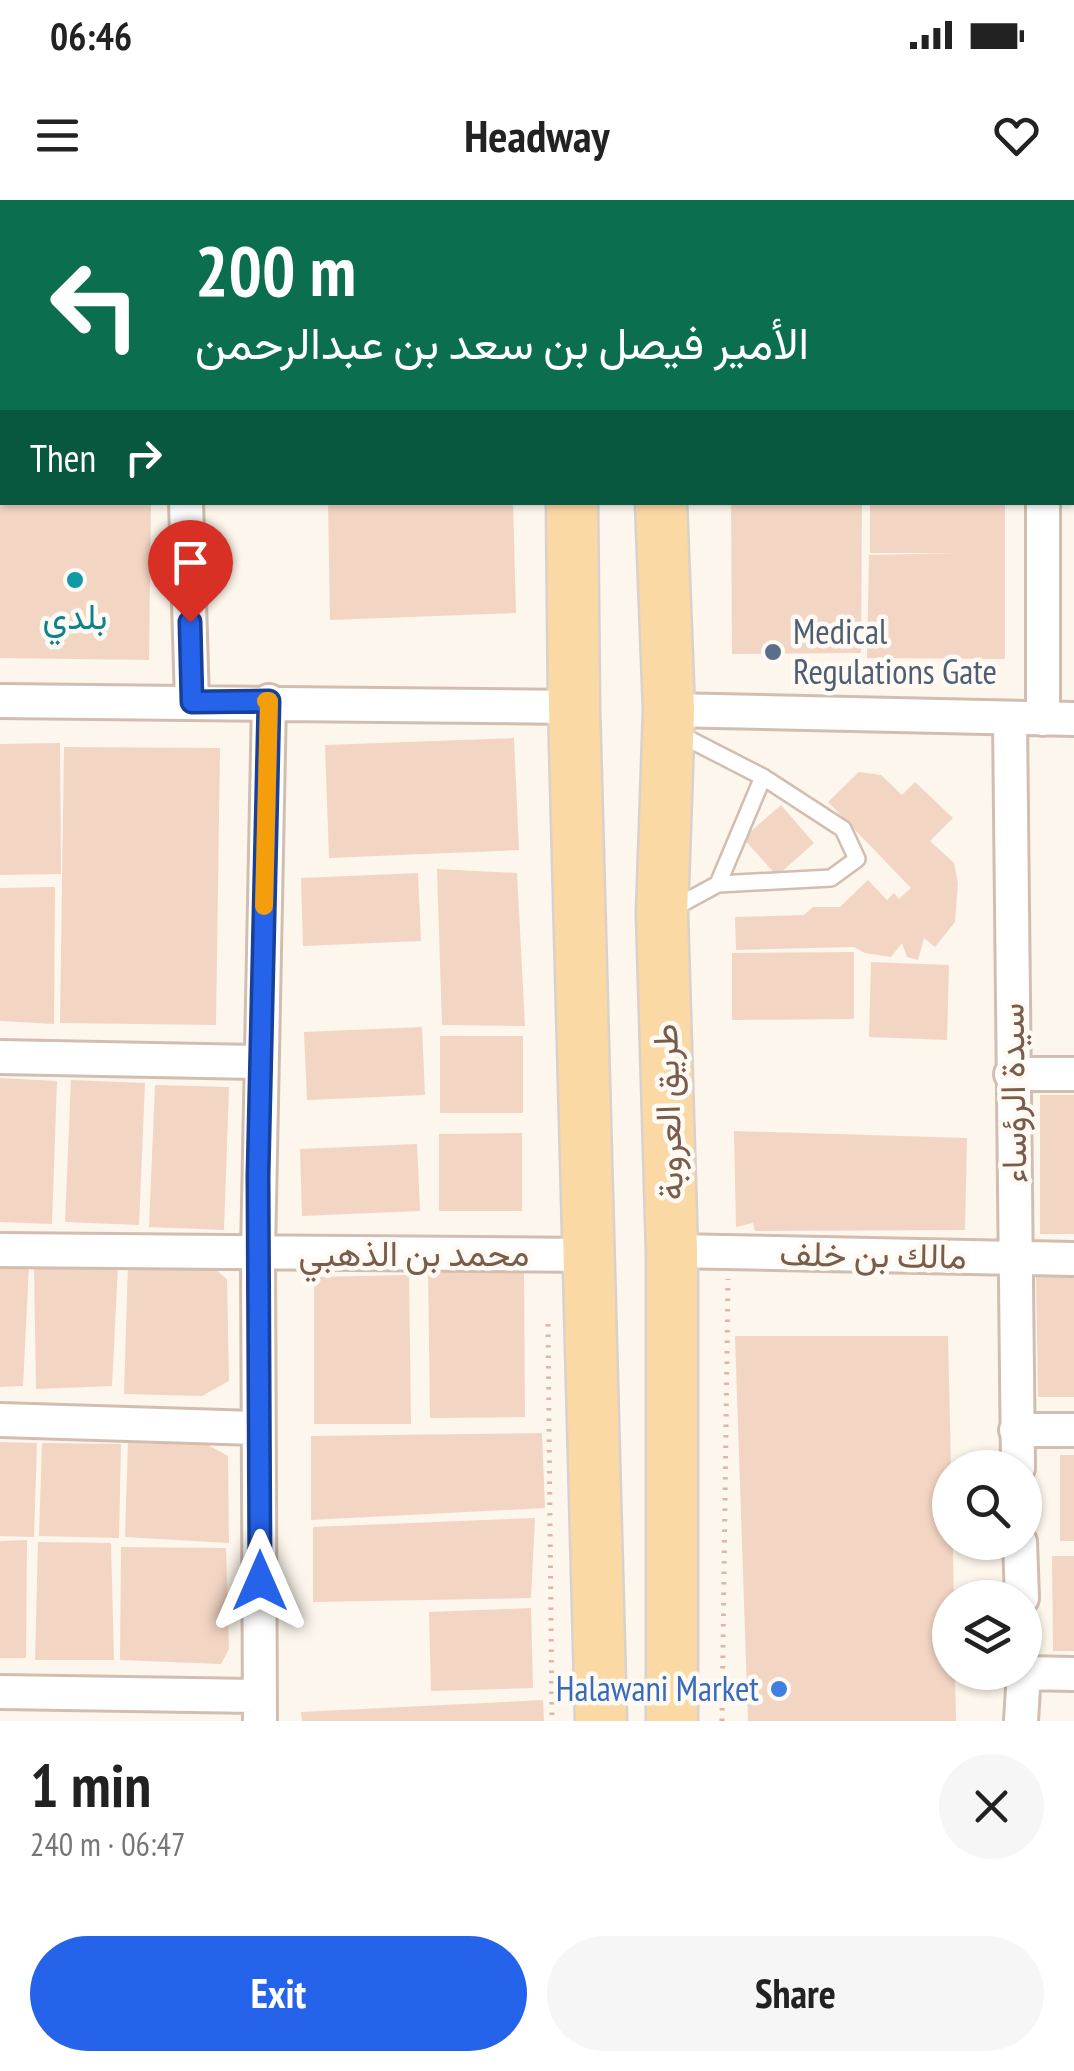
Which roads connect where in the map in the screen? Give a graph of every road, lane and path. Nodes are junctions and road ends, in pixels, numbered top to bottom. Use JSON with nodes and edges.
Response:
{"nodes":[{"id":1,"x":186,"y":505,"type":"edge"},
{"id":2,"x":572,"y":505,"type":"edge"},
{"id":3,"x":661,"y":505,"type":"edge"},
{"id":4,"x":1043,"y":505,"type":"edge"},
{"id":5,"x":0,"y":700,"type":"edge"},
{"id":6,"x":269,"y":701,"type":"junction"},
{"id":7,"x":192,"y":702,"type":"junction"},
{"id":8,"x":574,"y":706,"type":"junction"},
{"id":9,"x":669,"y":719,"type":"junction"},
{"id":10,"x":1042,"y":719,"type":"edge"},
{"id":11,"x":763,"y":778,"type":"junction"},
{"id":12,"x":718,"y":884,"type":"junction"},
{"id":13,"x":662,"y":914,"type":"junction"},
{"id":14,"x":0,"y":1057,"type":"edge"},
{"id":15,"x":260,"y":1062,"type":"junction"},
{"id":16,"x":1011,"y":1074,"type":"junction"},
{"id":17,"x":1074,"y":1074,"type":"edge"},
{"id":18,"x":0,"y":1250,"type":"edge"},
{"id":19,"x":672,"y":1251,"type":"junction"},
{"id":20,"x":728,"y":1252,"type":"junction"},
{"id":21,"x":258,"y":1253,"type":"junction"},
{"id":22,"x":587,"y":1255,"type":"junction"},
{"id":23,"x":1017,"y":1258,"type":"junction"},
{"id":24,"x":1074,"y":1259,"type":"edge"},
{"id":25,"x":548,"y":1313,"type":"dead end"},
{"id":26,"x":0,"y":1420,"type":"edge"},
{"id":27,"x":258,"y":1428,"type":"junction"},
{"id":28,"x":1016,"y":1430,"type":"junction"},
{"id":29,"x":1074,"y":1430,"type":"edge"},
{"id":30,"x":1017,"y":1450,"type":"edge"},
{"id":31,"x":1042,"y":1673,"type":"edge"},
{"id":32,"x":1074,"y":1674,"type":"edge"},
{"id":33,"x":1023,"y":1690,"type":"edge"},
{"id":34,"x":0,"y":1692,"type":"edge"},
{"id":35,"x":260,"y":1708,"type":"edge"},
{"id":36,"x":552,"y":1721,"type":"edge"},
{"id":37,"x":601,"y":1721,"type":"edge"},
{"id":38,"x":672,"y":1721,"type":"edge"},
{"id":39,"x":722,"y":1721,"type":"edge"},
{"id":40,"x":1021,"y":1721,"type":"edge"}],
"edges":[{"from":1,"to":7,"type":"street"},
{"from":2,"to":8,"type":"main road"},
{"from":3,"to":9,"type":"main road","name":"طريق العروبة"},
{"from":4,"to":10,"type":"street","name":"سيدة الرؤساء"},
{"from":5,"to":7,"type":"street"},
{"from":6,"to":7,"type":"street"},
{"from":6,"to":8,"type":"street"},
{"from":6,"to":15,"type":"street"},
{"from":8,"to":22,"type":"main road"},
{"from":9,"to":10,"type":"street"},
{"from":9,"to":11,"type":"lane"},
{"from":9,"to":13,"type":"main road","name":"طريق العروبة"},
{"from":10,"to":16,"type":"street","name":"سيدة الرؤساء"},
{"from":11,"to":12,"type":"lane"},
{"from":11,"to":12,"type":"lane"},
{"from":12,"to":13,"type":"lane"},
{"from":13,"to":19,"type":"main road","name":"طريق العروبة"},
{"from":14,"to":15,"type":"street"},
{"from":15,"to":21,"type":"street"},
{"from":16,"to":17,"type":"street"},
{"from":16,"to":23,"type":"street","name":"سيدة الرؤساء"},
{"from":18,"to":21,"type":"street","name":"محمد بن الذهبي"},
{"from":19,"to":20,"type":"street","name":"مالك بن خلف"},
{"from":19,"to":38,"type":"main road","name":"طريق العروبة"},
{"from":20,"to":23,"type":"street","name":"مالك بن خلف"},
{"from":20,"to":39,"type":"path"},
{"from":21,"to":22,"type":"street","name":"محمد بن الذهبي"},
{"from":21,"to":27,"type":"street"},
{"from":22,"to":37,"type":"main road"},
{"from":23,"to":24,"type":"street","name":"مالك بن خلف"},
{"from":23,"to":28,"type":"street","name":"سيدة الرؤساء"},
{"from":25,"to":36,"type":"path"},
{"from":26,"to":27,"type":"street"},
{"from":27,"to":35,"type":"street"},
{"from":28,"to":29,"type":"street"},
{"from":28,"to":30,"type":"street","name":"سيدة الرؤساء"},
{"from":31,"to":32,"type":"street"},
{"from":33,"to":40,"type":"street"},
{"from":34,"to":35,"type":"street"}]}
